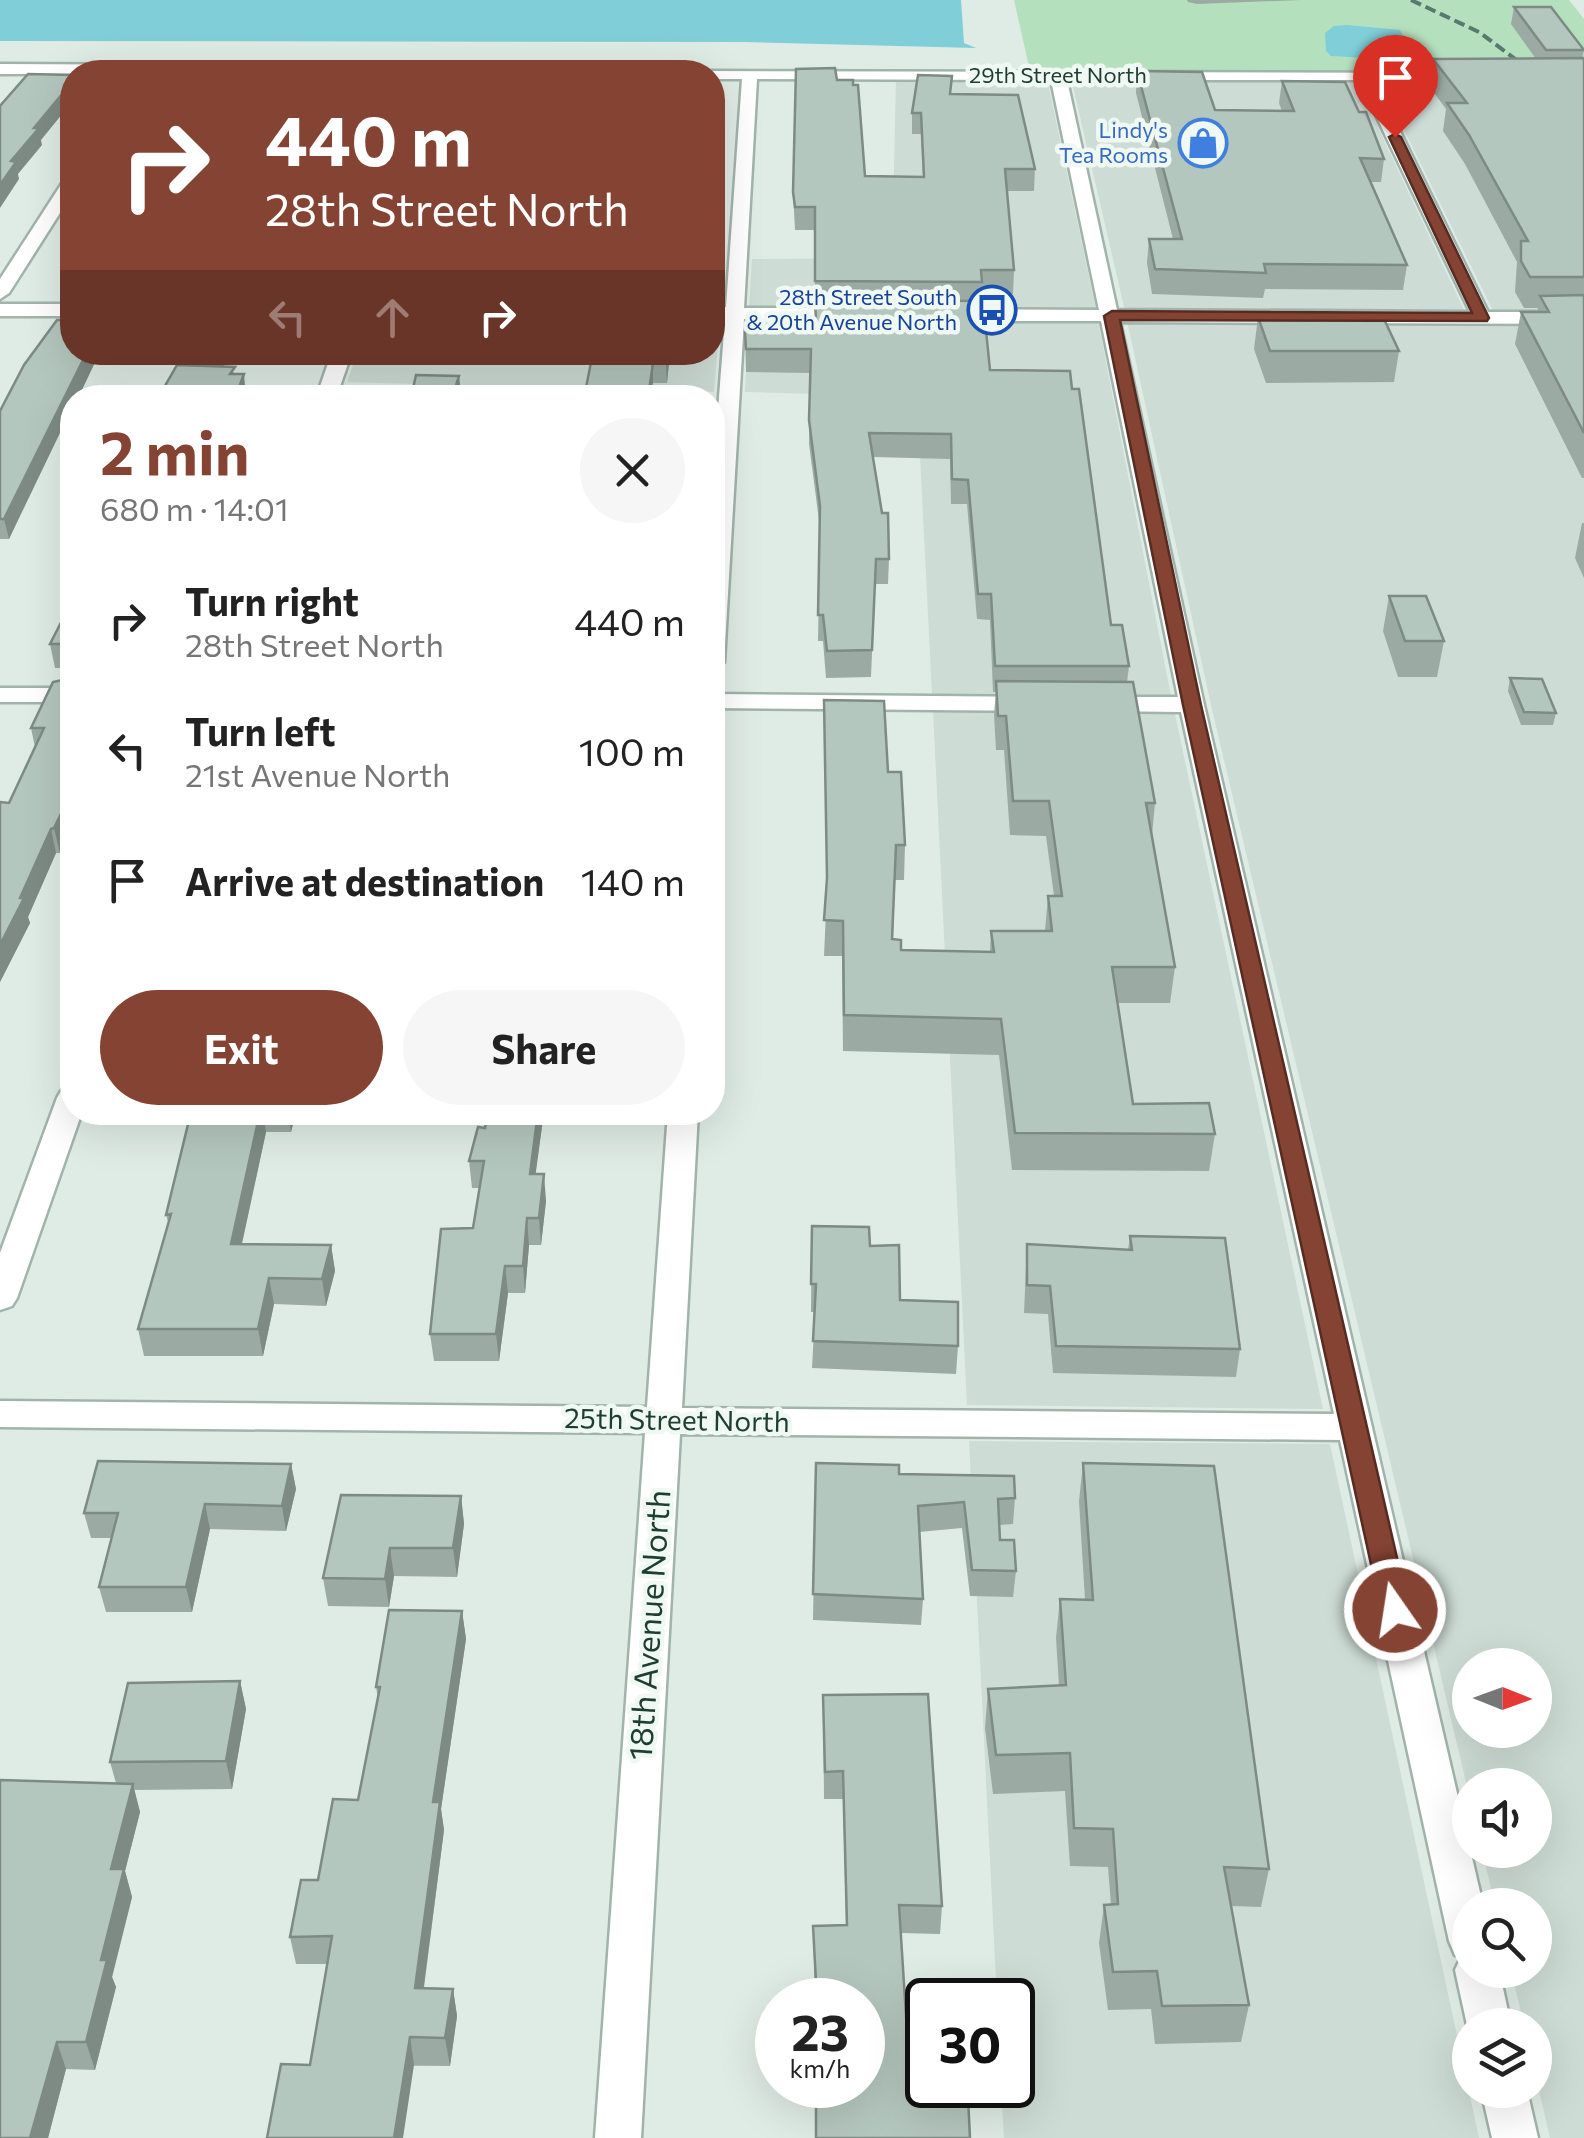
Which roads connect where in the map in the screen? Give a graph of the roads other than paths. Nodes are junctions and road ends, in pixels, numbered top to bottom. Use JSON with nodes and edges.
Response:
{"nodes":[{"id":1,"x":0,"y":69,"type":"edge"},
{"id":2,"x":60,"y":70,"type":"edge"},
{"id":3,"x":725,"y":74,"type":"edge"},
{"id":4,"x":750,"y":74,"type":"junction"},
{"id":5,"x":1058,"y":75,"type":"junction"},
{"id":6,"x":1365,"y":76,"type":"junction"},
{"id":7,"x":1490,"y":76,"type":"edge"},
{"id":8,"x":60,"y":200,"type":"edge"},
{"id":9,"x":0,"y":293,"type":"edge"},
{"id":10,"x":0,"y":310,"type":"edge"},
{"id":11,"x":60,"y":310,"type":"edge"},
{"id":12,"x":725,"y":314,"type":"edge"},
{"id":13,"x":735,"y":314,"type":"junction"},
{"id":14,"x":876,"y":314,"type":"edge"},
{"id":15,"x":921,"y":314,"type":"edge"},
{"id":16,"x":1112,"y":316,"type":"junction"},
{"id":17,"x":1482,"y":318,"type":"junction"},
{"id":18,"x":1584,"y":318,"type":"edge"},
{"id":19,"x":725,"y":465,"type":"edge"},
{"id":20,"x":0,"y":695,"type":"edge"},
{"id":21,"x":60,"y":696,"type":"edge"},
{"id":22,"x":725,"y":701,"type":"edge"},
{"id":23,"x":1192,"y":705,"type":"junction"},
{"id":24,"x":62,"y":1125,"type":"edge"},
{"id":25,"x":683,"y":1125,"type":"edge"},
{"id":26,"x":0,"y":1298,"type":"edge"},
{"id":27,"x":0,"y":1414,"type":"edge"},
{"id":28,"x":664,"y":1420,"type":"junction"},
{"id":29,"x":1354,"y":1427,"type":"junction"},
{"id":30,"x":1458,"y":1888,"type":"edge"},
{"id":31,"x":1508,"y":2108,"type":"edge"},
{"id":32,"x":618,"y":2138,"type":"edge"},
{"id":33,"x":1515,"y":2138,"type":"edge"}],
"edges":[{"from":1,"to":2,"type":"street"},
{"from":3,"to":4,"type":"street","name":"29th Street North"},
{"from":4,"to":5,"type":"street","name":"29th Street North"},
{"from":4,"to":13,"type":"street"},
{"from":5,"to":6,"type":"street","name":"29th Street North"},
{"from":5,"to":16,"type":"street"},
{"from":6,"to":7,"type":"street","name":"29th Street North"},
{"from":6,"to":17,"type":"street"},
{"from":8,"to":9,"type":"street"},
{"from":10,"to":11,"type":"street"},
{"from":12,"to":13,"type":"street"},
{"from":13,"to":14,"type":"street"},
{"from":13,"to":19,"type":"street"},
{"from":15,"to":16,"type":"street"},
{"from":16,"to":17,"type":"street"},
{"from":16,"to":23,"type":"street"},
{"from":17,"to":18,"type":"street"},
{"from":20,"to":21,"type":"street"},
{"from":22,"to":23,"type":"street"},
{"from":23,"to":29,"type":"street"},
{"from":24,"to":26,"type":"street"},
{"from":25,"to":28,"type":"street","name":"18th Avenue North"},
{"from":27,"to":28,"type":"street","name":"25th Street North"},
{"from":28,"to":29,"type":"street","name":"25th Street North"},
{"from":28,"to":32,"type":"street","name":"18th Avenue North"},
{"from":29,"to":30,"type":"street"},
{"from":31,"to":33,"type":"street"}]}
